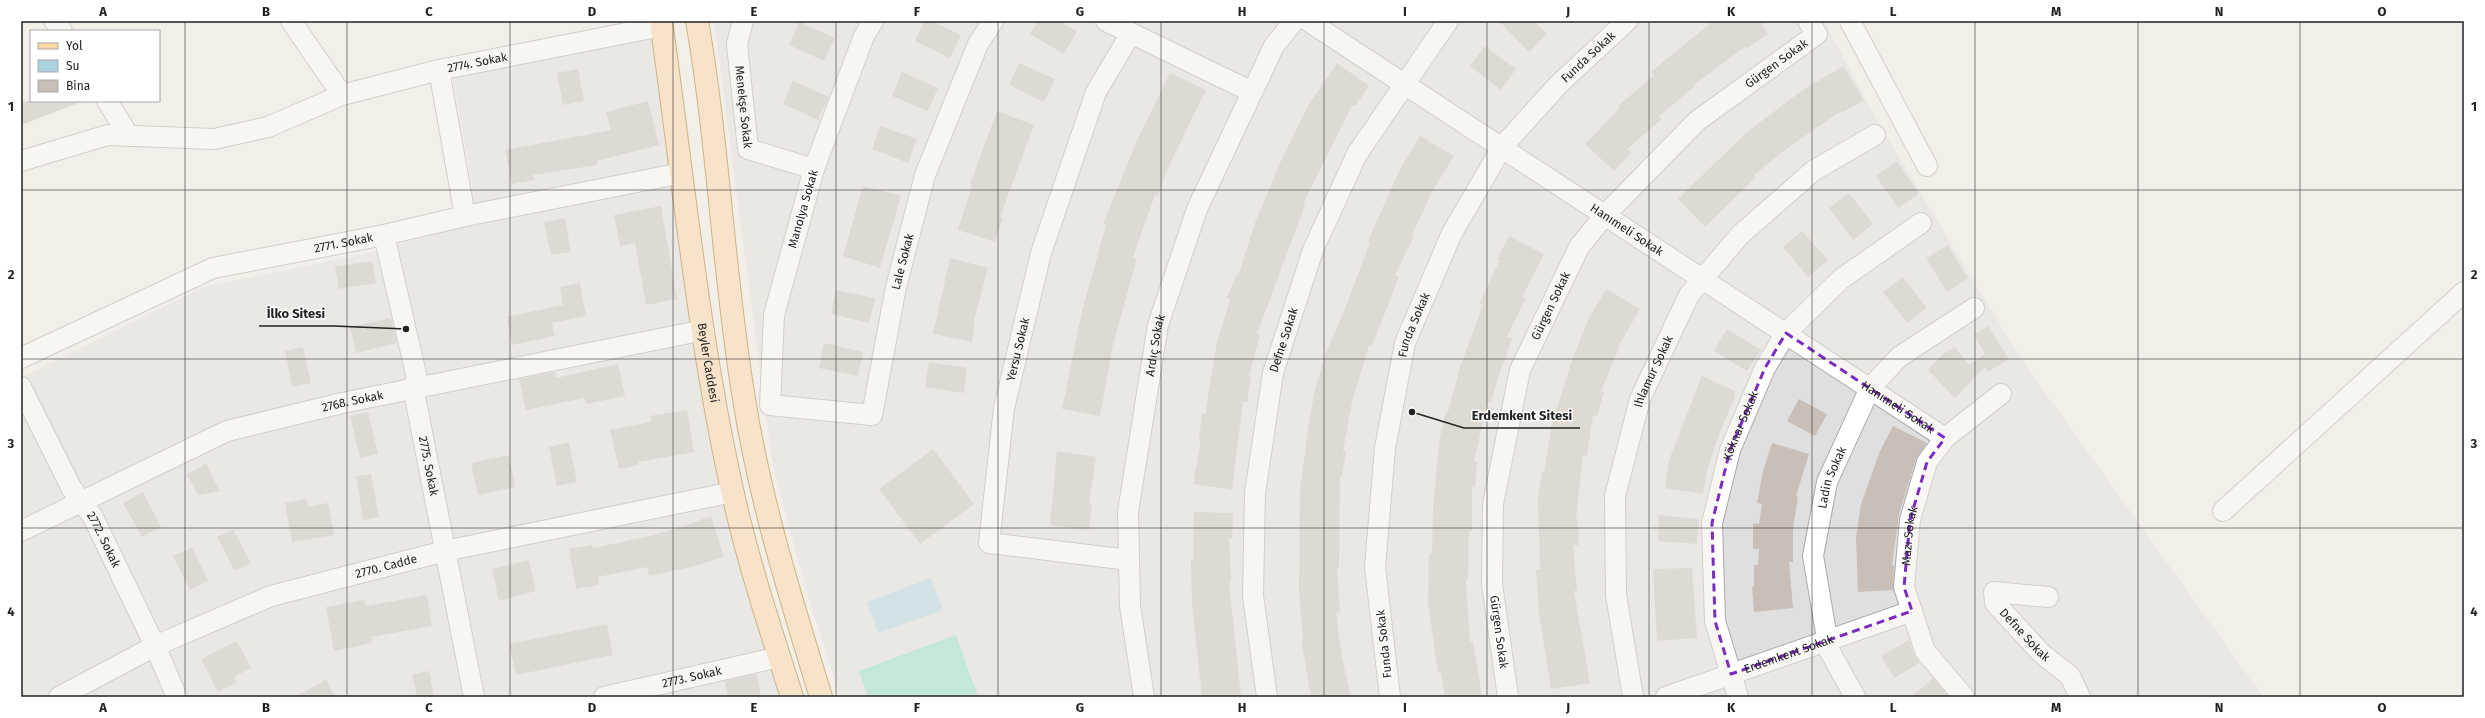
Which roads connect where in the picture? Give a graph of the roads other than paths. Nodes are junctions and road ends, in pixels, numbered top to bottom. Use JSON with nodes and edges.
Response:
{"nodes":[{"id":1,"x":54,"y":21,"type":"edge"},
{"id":2,"x":291,"y":21,"type":"edge"},
{"id":3,"x":697,"y":21,"type":"edge"},
{"id":4,"x":743,"y":21,"type":"edge"},
{"id":5,"x":873,"y":21,"type":"edge"},
{"id":6,"x":993,"y":21,"type":"edge"},
{"id":7,"x":1106,"y":21,"type":"edge"},
{"id":8,"x":1294,"y":21,"type":"edge"},
{"id":9,"x":1308,"y":21,"type":"edge"},
{"id":10,"x":1448,"y":21,"type":"edge"},
{"id":11,"x":1627,"y":21,"type":"edge"},
{"id":12,"x":1808,"y":21,"type":"edge"},
{"id":13,"x":1850,"y":21,"type":"edge"},
{"id":14,"x":662,"y":23,"type":"edge"},
{"id":15,"x":61,"y":30,"type":"edge"},
{"id":16,"x":1130,"y":35,"type":"junction"},
{"id":17,"x":439,"y":70,"type":"junction"},
{"id":18,"x":1404,"y":84,"type":"junction"},
{"id":19,"x":1252,"y":92,"type":"junction"},
{"id":20,"x":342,"y":95,"type":"junction"},
{"id":21,"x":108,"y":102,"type":"edge"},
{"id":22,"x":1875,"y":135,"type":"dead end"},
{"id":23,"x":129,"y":136,"type":"junction"},
{"id":24,"x":1502,"y":147,"type":"junction"},
{"id":25,"x":21,"y":161,"type":"edge"},
{"id":26,"x":1927,"y":166,"type":"dead end"},
{"id":27,"x":814,"y":169,"type":"junction"},
{"id":28,"x":682,"y":173,"type":"junction"},
{"id":29,"x":1605,"y":215,"type":"junction"},
{"id":30,"x":465,"y":216,"type":"junction"},
{"id":31,"x":1922,"y":223,"type":"dead end"},
{"id":32,"x":384,"y":235,"type":"junction"},
{"id":33,"x":1704,"y":279,"type":"junction"},
{"id":34,"x":2464,"y":292,"type":"edge"},
{"id":35,"x":1974,"y":308,"type":"dead end"},
{"id":36,"x":704,"y":330,"type":"junction"},
{"id":37,"x":1786,"y":333,"type":"junction"},
{"id":38,"x":22,"y":360,"type":"edge"},
{"id":39,"x":21,"y":387,"type":"edge"},
{"id":40,"x":416,"y":388,"type":"junction"},
{"id":41,"x":1870,"y":388,"type":"junction"},
{"id":42,"x":2001,"y":394,"type":"dead end"},
{"id":43,"x":770,"y":405,"type":"joint"},
{"id":44,"x":1945,"y":438,"type":"junction"},
{"id":45,"x":733,"y":492,"type":"junction"},
{"id":46,"x":81,"y":500,"type":"junction"},
{"id":47,"x":2223,"y":511,"type":"dead end"},
{"id":48,"x":21,"y":530,"type":"edge"},
{"id":49,"x":445,"y":551,"type":"junction"},
{"id":50,"x":1129,"y":560,"type":"junction"},
{"id":51,"x":2048,"y":597,"type":"dead end"},
{"id":52,"x":1912,"y":611,"type":"junction"},
{"id":53,"x":1828,"y":640,"type":"junction"},
{"id":54,"x":155,"y":646,"type":"junction"},
{"id":55,"x":779,"y":657,"type":"junction"},
{"id":56,"x":1731,"y":674,"type":"junction"},
{"id":57,"x":58,"y":697,"type":"edge"},
{"id":58,"x":177,"y":697,"type":"edge"},
{"id":59,"x":474,"y":697,"type":"edge"},
{"id":60,"x":604,"y":697,"type":"edge"},
{"id":61,"x":792,"y":697,"type":"edge"},
{"id":62,"x":821,"y":697,"type":"edge"},
{"id":63,"x":1144,"y":697,"type":"edge"},
{"id":64,"x":1267,"y":697,"type":"edge"},
{"id":65,"x":1390,"y":697,"type":"edge"},
{"id":66,"x":1508,"y":697,"type":"edge"},
{"id":67,"x":1633,"y":697,"type":"edge"},
{"id":68,"x":1666,"y":697,"type":"edge"},
{"id":69,"x":1738,"y":697,"type":"edge"},
{"id":70,"x":1855,"y":697,"type":"edge"},
{"id":71,"x":1964,"y":697,"type":"edge"},
{"id":72,"x":2080,"y":697,"type":"edge"}],
"edges":[{"from":1,"to":15,"type":"street"},
{"from":2,"to":20,"type":"street"},
{"from":3,"to":62,"type":"main road"},
{"from":4,"to":27,"type":"street","name":"Menekşe Sokak"},
{"from":5,"to":27,"type":"street","name":"Manolya Sokak"},
{"from":6,"to":43,"type":"street","name":"Lale Sokak"},
{"from":7,"to":16,"type":"street"},
{"from":8,"to":19,"type":"street","name":"Ardıç Sokak"},
{"from":9,"to":18,"type":"street","name":"Hanımeli Sokak"},
{"from":10,"to":18,"type":"street","name":"Defne Sokak"},
{"from":11,"to":24,"type":"street","name":"Funda Sokak"},
{"from":12,"to":29,"type":"street","name":"Gürgen Sokak"},
{"from":13,"to":26,"type":"street"},
{"from":14,"to":17,"type":"street","name":"2774. Sokak"},
{"from":14,"to":28,"type":"main road","name":"Beyler Caddesi"},
{"from":16,"to":19,"type":"street"},
{"from":16,"to":50,"type":"street","name":"Yersu Sokak"},
{"from":17,"to":20,"type":"street"},
{"from":17,"to":30,"type":"street","name":"2774. Sokak"},
{"from":18,"to":24,"type":"street","name":"Hanımeli Sokak"},
{"from":18,"to":64,"type":"street","name":"Defne Sokak"},
{"from":19,"to":50,"type":"street","name":"Ardıç Sokak"},
{"from":20,"to":23,"type":"street"},
{"from":21,"to":23,"type":"street"},
{"from":22,"to":33,"type":"street","name":"Ihlamur Sokak"},
{"from":23,"to":25,"type":"street"},
{"from":24,"to":29,"type":"street","name":"Hanımeli Sokak"},
{"from":24,"to":65,"type":"street","name":"Funda Sokak"},
{"from":27,"to":43,"type":"street","name":"Manolya Sokak"},
{"from":28,"to":30,"type":"street","name":"2771. Sokak"},
{"from":28,"to":36,"type":"main road","name":"Beyler Caddesi"},
{"from":29,"to":33,"type":"street","name":"Hanımeli Sokak"},
{"from":29,"to":66,"type":"street","name":"Gürgen Sokak"},
{"from":30,"to":32,"type":"street","name":"2771. Sokak"},
{"from":31,"to":37,"type":"street","name":"Köknar Sokak"},
{"from":32,"to":38,"type":"street","name":"2771. Sokak"},
{"from":32,"to":40,"type":"street","name":"2775. Sokak"},
{"from":33,"to":37,"type":"street","name":"Hanımeli Sokak"},
{"from":33,"to":67,"type":"street","name":"Ihlamur Sokak"},
{"from":34,"to":47,"type":"street"},
{"from":35,"to":41,"type":"street","name":"Ladin Sokak"},
{"from":36,"to":40,"type":"street","name":"2768. Sokak"},
{"from":36,"to":45,"type":"main road","name":"Beyler Caddesi"},
{"from":37,"to":41,"type":"street","name":"Hanımeli Sokak"},
{"from":37,"to":56,"type":"street","name":"Köknar Sokak"},
{"from":39,"to":46,"type":"street","name":"2772. Sokak"},
{"from":40,"to":46,"type":"street","name":"2768. Sokak"},
{"from":40,"to":49,"type":"street","name":"2775. Sokak"},
{"from":41,"to":44,"type":"street","name":"Hanımeli Sokak"},
{"from":41,"to":53,"type":"street","name":"Ladin Sokak"},
{"from":42,"to":44,"type":"street","name":"Mazı Sokak"},
{"from":44,"to":52,"type":"street","name":"Mazı Sokak"},
{"from":45,"to":49,"type":"street","name":"2770. Cadde"},
{"from":45,"to":55,"type":"main road","name":"Beyler Caddesi"},
{"from":46,"to":48,"type":"street","name":"2768. Sokak"},
{"from":46,"to":54,"type":"street","name":"2772. Sokak"},
{"from":49,"to":54,"type":"street","name":"2770. Cadde"},
{"from":49,"to":59,"type":"street","name":"2775. Sokak"},
{"from":50,"to":63,"type":"street","name":"Ardıç Sokak"},
{"from":51,"to":72,"type":"street","name":"Defne Sokak"},
{"from":52,"to":53,"type":"street","name":"Erdemkent Sokak"},
{"from":52,"to":71,"type":"street","name":"Mazı Sokak"},
{"from":53,"to":56,"type":"street","name":"Erdemkent Sokak"},
{"from":53,"to":70,"type":"street","name":"Ladin Sokak"},
{"from":54,"to":57,"type":"street","name":"2770. Cadde"},
{"from":54,"to":58,"type":"street","name":"2772. Sokak"},
{"from":55,"to":60,"type":"street","name":"2773. Sokak"},
{"from":55,"to":61,"type":"main road","name":"Beyler Caddesi"},
{"from":56,"to":68,"type":"street","name":"Erdemkent Sokak"},
{"from":56,"to":69,"type":"street","name":"Köknar Sokak"}]}
